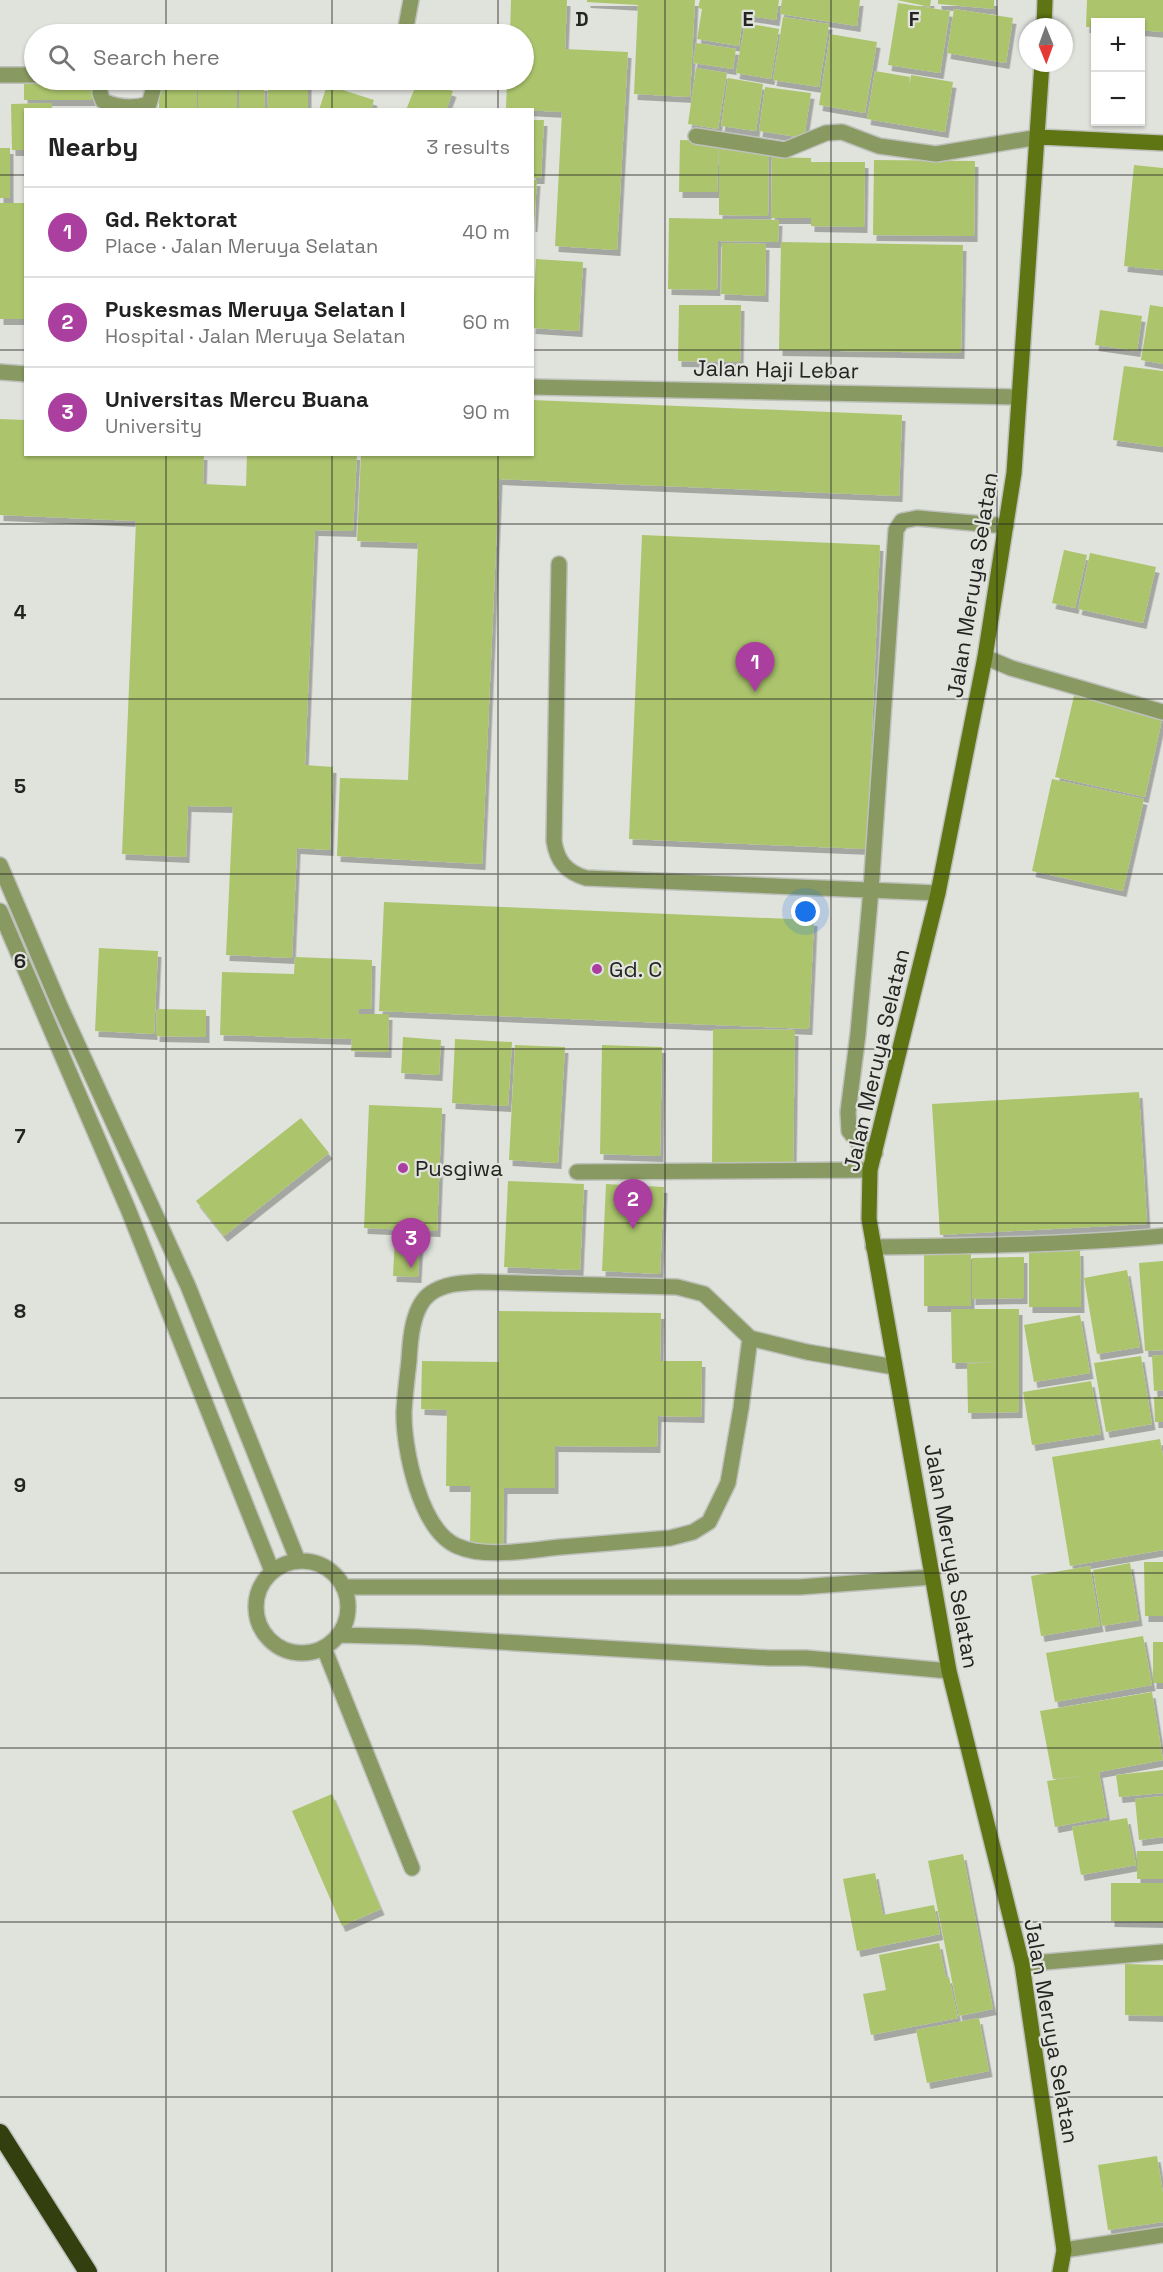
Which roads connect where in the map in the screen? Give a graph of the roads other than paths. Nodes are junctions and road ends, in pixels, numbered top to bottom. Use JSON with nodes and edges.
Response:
{"nodes":[{"id":1,"x":411,"y":0,"type":"edge"},
{"id":2,"x":1045,"y":0,"type":"edge"},
{"id":3,"x":1044,"y":18,"type":"edge"},
{"id":4,"x":407,"y":24,"type":"edge"},
{"id":5,"x":1042,"y":72,"type":"edge"},
{"id":6,"x":0,"y":75,"type":"edge"},
{"id":7,"x":24,"y":75,"type":"edge"},
{"id":8,"x":100,"y":90,"type":"edge"},
{"id":9,"x":153,"y":90,"type":"edge"},
{"id":10,"x":134,"y":108,"type":"edge"},
{"id":11,"x":134,"y":108,"type":"edge"},
{"id":12,"x":696,"y":136,"type":"dead end"},
{"id":13,"x":1038,"y":136,"type":"junction"},
{"id":14,"x":1163,"y":143,"type":"edge"},
{"id":15,"x":0,"y":372,"type":"edge"},
{"id":16,"x":24,"y":374,"type":"edge"},
{"id":17,"x":534,"y":387,"type":"edge"},
{"id":18,"x":1019,"y":397,"type":"junction"},
{"id":19,"x":1006,"y":526,"type":"junction"},
{"id":20,"x":559,"y":564,"type":"dead end"},
{"id":21,"x":985,"y":657,"type":"junction"},
{"id":22,"x":1163,"y":712,"type":"edge"},
{"id":23,"x":0,"y":865,"type":"edge"},
{"id":24,"x":871,"y":890,"type":"junction"},
{"id":25,"x":938,"y":893,"type":"junction"},
{"id":26,"x":0,"y":911,"type":"edge"},
{"id":27,"x":874,"y":1153,"type":"junction"},
{"id":28,"x":870,"y":1170,"type":"junction"},
{"id":29,"x":577,"y":1172,"type":"dead end"},
{"id":30,"x":1163,"y":1236,"type":"edge"},
{"id":31,"x":873,"y":1247,"type":"junction"},
{"id":32,"x":750,"y":1338,"type":"junction"},
{"id":33,"x":894,"y":1367,"type":"junction"},
{"id":34,"x":298,"y":1561,"type":"junction"},
{"id":35,"x":272,"y":1571,"type":"junction"},
{"id":36,"x":932,"y":1577,"type":"junction"},
{"id":37,"x":343,"y":1587,"type":"junction"},
{"id":38,"x":339,"y":1635,"type":"junction"},
{"id":39,"x":324,"y":1648,"type":"junction"},
{"id":40,"x":949,"y":1671,"type":"junction"},
{"id":41,"x":412,"y":1868,"type":"dead end"},
{"id":42,"x":1163,"y":1952,"type":"edge"},
{"id":43,"x":1022,"y":1964,"type":"junction"},
{"id":44,"x":0,"y":2133,"type":"edge"},
{"id":45,"x":1163,"y":2235,"type":"edge"},
{"id":46,"x":1064,"y":2250,"type":"junction"},
{"id":47,"x":87,"y":2272,"type":"edge"},
{"id":48,"x":1060,"y":2272,"type":"edge"}],
"edges":[{"from":1,"to":4,"type":"street"},
{"from":2,"to":3,"type":"main road"},
{"from":5,"to":13,"type":"main road","name":"Jalan Meruya Selatan"},
{"from":6,"to":7,"type":"street"},
{"from":8,"to":11,"type":"street"},
{"from":9,"to":10,"type":"street"},
{"from":12,"to":13,"type":"street"},
{"from":13,"to":14,"type":"main road"},
{"from":13,"to":18,"type":"main road","name":"Jalan Meruya Selatan"},
{"from":15,"to":16,"type":"street"},
{"from":17,"to":18,"type":"street","name":"Jalan Haji Lebar"},
{"from":18,"to":19,"type":"main road","name":"Jalan Meruya Selatan"},
{"from":19,"to":21,"type":"main road","name":"Jalan Meruya Selatan"},
{"from":19,"to":24,"type":"street"},
{"from":20,"to":24,"type":"street"},
{"from":21,"to":22,"type":"street"},
{"from":21,"to":25,"type":"main road","name":"Jalan Meruya Selatan"},
{"from":23,"to":34,"type":"street"},
{"from":24,"to":25,"type":"street"},
{"from":24,"to":27,"type":"street"},
{"from":25,"to":27,"type":"main road","name":"Jalan Meruya Selatan"},
{"from":26,"to":35,"type":"street"},
{"from":27,"to":28,"type":"main road","name":"Jalan Meruya Selatan"},
{"from":28,"to":29,"type":"street"},
{"from":28,"to":31,"type":"main road","name":"Jalan Meruya Selatan"},
{"from":30,"to":31,"type":"street"},
{"from":31,"to":33,"type":"main road","name":"Jalan Meruya Selatan"},
{"from":32,"to":32,"type":"street"},
{"from":32,"to":33,"type":"street"},
{"from":33,"to":36,"type":"main road","name":"Jalan Meruya Selatan"},
{"from":34,"to":35,"type":"street"},
{"from":34,"to":37,"type":"street"},
{"from":35,"to":39,"type":"street"},
{"from":36,"to":37,"type":"street"},
{"from":36,"to":40,"type":"main road","name":"Jalan Meruya Selatan"},
{"from":37,"to":38,"type":"street"},
{"from":38,"to":39,"type":"street"},
{"from":38,"to":40,"type":"street"},
{"from":39,"to":41,"type":"street"},
{"from":40,"to":43,"type":"main road","name":"Jalan Meruya Selatan"},
{"from":42,"to":43,"type":"street"},
{"from":43,"to":46,"type":"main road","name":"Jalan Meruya Selatan"},
{"from":44,"to":47,"type":"highway"},
{"from":45,"to":46,"type":"street"},
{"from":46,"to":48,"type":"main road","name":"Jalan Meruya Selatan"}]}
